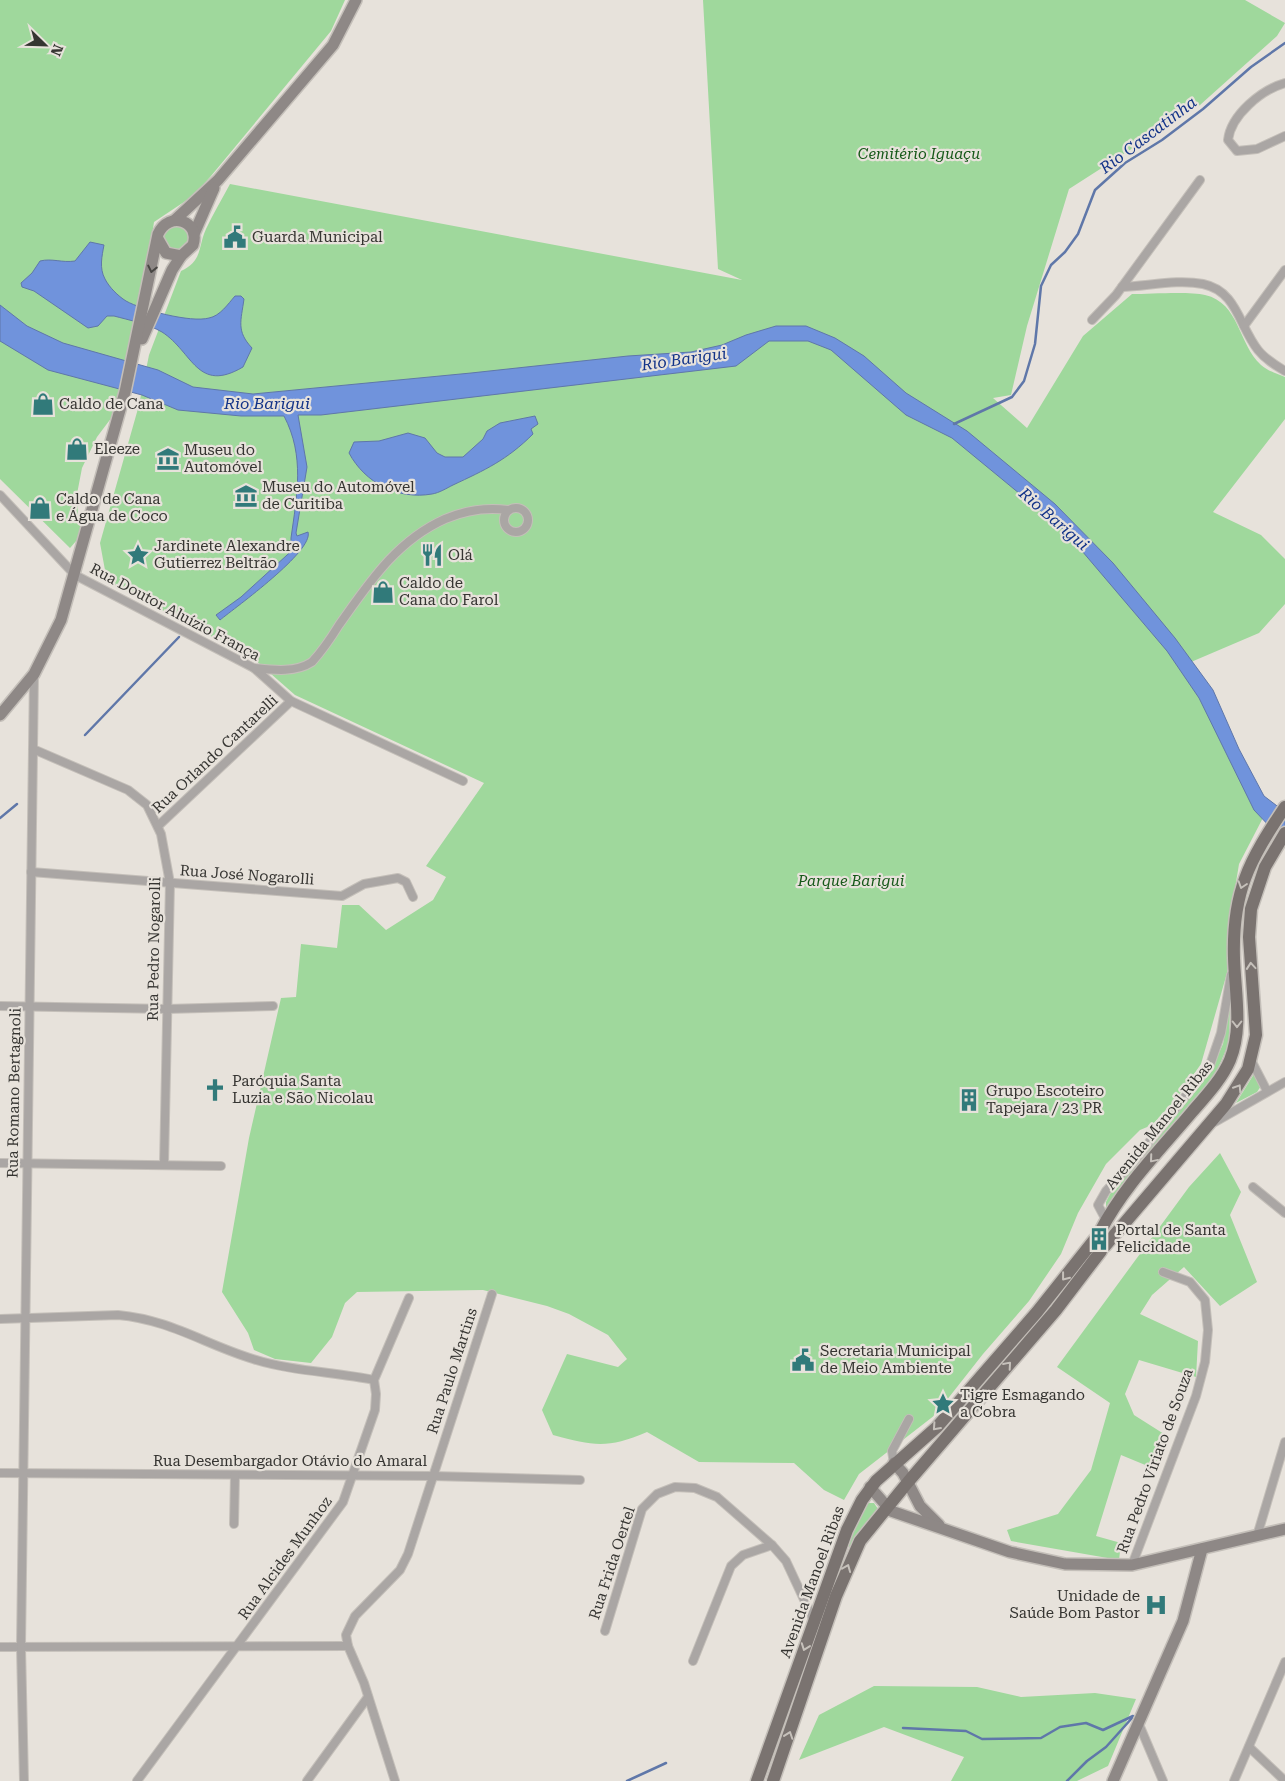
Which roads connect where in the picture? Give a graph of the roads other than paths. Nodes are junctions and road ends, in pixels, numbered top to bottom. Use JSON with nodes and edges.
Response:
{"nodes":[{"id":1,"x":356,"y":0,"type":"edge"},
{"id":2,"x":1285,"y":83,"type":"edge"},
{"id":3,"x":1285,"y":136,"type":"edge"},
{"id":4,"x":218,"y":180,"type":"junction"},
{"id":5,"x":1200,"y":180,"type":"dead end"},
{"id":6,"x":176,"y":219,"type":"junction"},
{"id":7,"x":194,"y":234,"type":"junction"},
{"id":8,"x":158,"y":239,"type":"junction"},
{"id":9,"x":181,"y":256,"type":"junction"},
{"id":10,"x":1285,"y":270,"type":"edge"},
{"id":11,"x":1122,"y":287,"type":"junction"},
{"id":12,"x":1092,"y":320,"type":"dead end"},
{"id":13,"x":1244,"y":326,"type":"junction"},
{"id":14,"x":142,"y":331,"type":"junction"},
{"id":15,"x":1285,"y":371,"type":"edge"},
{"id":16,"x":0,"y":495,"type":"edge"},
{"id":17,"x":508,"y":510,"type":"dead end"},
{"id":18,"x":75,"y":575,"type":"junction"},
{"id":19,"x":254,"y":668,"type":"junction"},
{"id":20,"x":34,"y":674,"type":"junction"},
{"id":21,"x":291,"y":701,"type":"junction"},
{"id":22,"x":0,"y":715,"type":"edge"},
{"id":23,"x":33,"y":749,"type":"junction"},
{"id":24,"x":463,"y":781,"type":"dead end"},
{"id":25,"x":1285,"y":808,"type":"edge"},
{"id":26,"x":158,"y":826,"type":"junction"},
{"id":27,"x":1282,"y":838,"type":"edge"},
{"id":28,"x":31,"y":872,"type":"junction"},
{"id":29,"x":170,"y":883,"type":"junction"},
{"id":30,"x":412,"y":897,"type":"dead end"},
{"id":31,"x":0,"y":1006,"type":"edge"},
{"id":32,"x":29,"y":1006,"type":"junction"},
{"id":33,"x":273,"y":1006,"type":"dead end"},
{"id":34,"x":168,"y":1009,"type":"junction"},
{"id":35,"x":1251,"y":1060,"type":"junction"},
{"id":36,"x":1285,"y":1082,"type":"edge"},
{"id":37,"x":1267,"y":1091,"type":"junction"},
{"id":38,"x":1205,"y":1127,"type":"junction"},
{"id":39,"x":0,"y":1163,"type":"edge"},
{"id":40,"x":27,"y":1164,"type":"junction"},
{"id":41,"x":164,"y":1165,"type":"junction"},
{"id":42,"x":220,"y":1166,"type":"dead end"},
{"id":43,"x":1254,"y":1187,"type":"dead end"},
{"id":44,"x":1285,"y":1213,"type":"edge"},
{"id":45,"x":1100,"y":1242,"type":"junction"},
{"id":46,"x":1163,"y":1272,"type":"dead end"},
{"id":47,"x":492,"y":1294,"type":"dead end"},
{"id":48,"x":409,"y":1298,"type":"dead end"},
{"id":49,"x":0,"y":1319,"type":"edge"},
{"id":50,"x":25,"y":1319,"type":"junction"},
{"id":51,"x":374,"y":1380,"type":"junction"},
{"id":52,"x":909,"y":1419,"type":"dead end"},
{"id":53,"x":1285,"y":1442,"type":"edge"},
{"id":54,"x":894,"y":1463,"type":"junction"},
{"id":55,"x":0,"y":1473,"type":"edge"},
{"id":56,"x":23,"y":1473,"type":"junction"},
{"id":57,"x":235,"y":1475,"type":"junction"},
{"id":58,"x":353,"y":1476,"type":"junction"},
{"id":59,"x":432,"y":1476,"type":"junction"},
{"id":60,"x":580,"y":1480,"type":"dead end"},
{"id":61,"x":908,"y":1482,"type":"junction"},
{"id":62,"x":870,"y":1487,"type":"junction"},
{"id":63,"x":886,"y":1508,"type":"junction"},
{"id":64,"x":234,"y":1524,"type":"dead end"},
{"id":65,"x":943,"y":1527,"type":"junction"},
{"id":66,"x":1285,"y":1529,"type":"edge"},
{"id":67,"x":1257,"y":1536,"type":"junction"},
{"id":68,"x":772,"y":1545,"type":"junction"},
{"id":69,"x":1202,"y":1549,"type":"junction"},
{"id":70,"x":1132,"y":1565,"type":"junction"},
{"id":71,"x":833,"y":1568,"type":"junction"},
{"id":72,"x":836,"y":1596,"type":"junction"},
{"id":73,"x":814,"y":1621,"type":"junction"},
{"id":74,"x":604,"y":1631,"type":"dead end"},
{"id":75,"x":348,"y":1646,"type":"junction"},
{"id":76,"x":0,"y":1647,"type":"edge"},
{"id":77,"x":20,"y":1647,"type":"junction"},
{"id":78,"x":236,"y":1647,"type":"junction"},
{"id":79,"x":819,"y":1647,"type":"junction"},
{"id":80,"x":692,"y":1660,"type":"dead end"},
{"id":81,"x":1285,"y":1662,"type":"edge"},
{"id":82,"x":368,"y":1697,"type":"junction"},
{"id":83,"x":1138,"y":1722,"type":"junction"},
{"id":84,"x":1249,"y":1747,"type":"junction"},
{"id":85,"x":24,"y":1781,"type":"edge"},
{"id":86,"x":137,"y":1781,"type":"edge"},
{"id":87,"x":307,"y":1781,"type":"edge"},
{"id":88,"x":394,"y":1781,"type":"edge"},
{"id":89,"x":757,"y":1781,"type":"edge"},
{"id":90,"x":773,"y":1781,"type":"edge"},
{"id":91,"x":1114,"y":1781,"type":"edge"},
{"id":92,"x":1163,"y":1781,"type":"edge"},
{"id":93,"x":1234,"y":1781,"type":"edge"},
{"id":94,"x":1285,"y":1781,"type":"edge"}],
"edges":[{"from":1,"to":4,"type":"main road"},
{"from":2,"to":3,"type":"street"},
{"from":4,"to":6,"type":"main road"},
{"from":4,"to":7,"type":"main road"},
{"from":5,"to":11,"type":"street"},
{"from":6,"to":7,"type":"main road"},
{"from":6,"to":8,"type":"main road"},
{"from":7,"to":9,"type":"main road"},
{"from":8,"to":9,"type":"main road"},
{"from":8,"to":14,"type":"main road","one_way":true},
{"from":9,"to":14,"type":"main road"},
{"from":10,"to":13,"type":"street"},
{"from":11,"to":12,"type":"street"},
{"from":11,"to":13,"type":"street"},
{"from":13,"to":15,"type":"street"},
{"from":14,"to":18,"type":"main road"},
{"from":16,"to":18,"type":"street","name":"Rua Doutor Aluízio França"},
{"from":17,"to":19,"type":"street"},
{"from":18,"to":19,"type":"street","name":"Rua Doutor Aluízio França"},
{"from":18,"to":20,"type":"main road"},
{"from":19,"to":21,"type":"street","name":"Rua Doutor Aluízio França"},
{"from":20,"to":22,"type":"main road"},
{"from":20,"to":23,"type":"street","name":"Rua Romano Bertagnoli"},
{"from":21,"to":24,"type":"street","name":"Rua Doutor Aluízio França"},
{"from":21,"to":26,"type":"street","name":"Rua Orlando Cantarelli"},
{"from":23,"to":26,"type":"street","name":"Rua Pedro Nogarolli"},
{"from":23,"to":28,"type":"street","name":"Rua Romano Bertagnoli"},
{"from":25,"to":45,"type":"main road","name":"Avenida Manoel Ribas","one_way":true},
{"from":26,"to":29,"type":"street","name":"Rua Pedro Nogarolli"},
{"from":35,"to":27,"type":"main road","name":"Avenida Manoel Ribas","one_way":true},
{"from":28,"to":29,"type":"street","name":"Rua José Nogarolli"},
{"from":28,"to":32,"type":"street","name":"Rua Romano Bertagnoli"},
{"from":29,"to":30,"type":"street","name":"Rua José Nogarolli"},
{"from":29,"to":34,"type":"street","name":"Rua Pedro Nogarolli"},
{"from":31,"to":32,"type":"street"},
{"from":32,"to":34,"type":"street"},
{"from":32,"to":40,"type":"street","name":"Rua Romano Bertagnoli"},
{"from":33,"to":34,"type":"street"},
{"from":34,"to":41,"type":"street","name":"Rua Pedro Nogarolli"},
{"from":35,"to":37,"type":"street"},
{"from":38,"to":35,"type":"main road","name":"Avenida Manoel Ribas","one_way":true},
{"from":36,"to":37,"type":"street"},
{"from":37,"to":38,"type":"street"},
{"from":38,"to":45,"type":"main road","name":"Avenida Manoel Ribas"},
{"from":39,"to":40,"type":"street"},
{"from":40,"to":41,"type":"street"},
{"from":40,"to":50,"type":"street","name":"Rua Romano Bertagnoli"},
{"from":41,"to":42,"type":"street"},
{"from":43,"to":44,"type":"street"},
{"from":45,"to":54,"type":"main road","name":"Avenida Manoel Ribas","one_way":true},
{"from":61,"to":45,"type":"main road","name":"Avenida Manoel Ribas","one_way":true},
{"from":46,"to":70,"type":"street","name":"Rua Pedro Viriato de Souza"},
{"from":47,"to":59,"type":"street","name":"Rua Paulo Martins"},
{"from":48,"to":51,"type":"street","name":"Rua Alcides Munhoz"},
{"from":49,"to":50,"type":"street"},
{"from":50,"to":51,"type":"street"},
{"from":50,"to":56,"type":"street","name":"Rua Romano Bertagnoli"},
{"from":51,"to":58,"type":"street","name":"Rua Alcides Munhoz"},
{"from":52,"to":54,"type":"street"},
{"from":53,"to":67,"type":"street"},
{"from":54,"to":61,"type":"main road"},
{"from":54,"to":62,"type":"main road","name":"Avenida Manoel Ribas"},
{"from":55,"to":56,"type":"street","name":"Rua Desembargador Otávio do Amaral"},
{"from":56,"to":57,"type":"street","name":"Rua Desembargador Otávio do Amaral"},
{"from":56,"to":77,"type":"street","name":"Rua Romano Bertagnoli"},
{"from":57,"to":58,"type":"street","name":"Rua Desembargador Otávio do Amaral"},
{"from":57,"to":64,"type":"street"},
{"from":58,"to":59,"type":"street","name":"Rua Desembargador Otávio do Amaral"},
{"from":58,"to":78,"type":"street","name":"Rua Alcides Munhoz"},
{"from":59,"to":60,"type":"street","name":"Rua Desembargador Otávio do Amaral"},
{"from":59,"to":75,"type":"street","name":"Rua Paulo Martins"},
{"from":61,"to":63,"type":"main road","name":"Avenida Manoel Ribas"},
{"from":61,"to":65,"type":"main road"},
{"from":62,"to":63,"type":"main road"},
{"from":62,"to":71,"type":"main road","name":"Avenida Manoel Ribas"},
{"from":63,"to":65,"type":"main road"},
{"from":72,"to":63,"type":"main road","name":"Avenida Manoel Ribas","one_way":true},
{"from":65,"to":70,"type":"main road"},
{"from":66,"to":67,"type":"main road"},
{"from":67,"to":69,"type":"main road"},
{"from":68,"to":73,"type":"street","name":"Rua Frida Oertel"},
{"from":68,"to":74,"type":"street","name":"Rua Frida Oertel"},
{"from":68,"to":80,"type":"street"},
{"from":69,"to":70,"type":"main road"},
{"from":69,"to":83,"type":"main road"},
{"from":71,"to":72,"type":"main road"},
{"from":71,"to":73,"type":"main road","name":"Avenida Manoel Ribas"},
{"from":72,"to":79,"type":"main road","name":"Avenida Manoel Ribas"},
{"from":73,"to":79,"type":"main road"},
{"from":73,"to":89,"type":"main road","name":"Avenida Manoel Ribas","one_way":true},
{"from":75,"to":78,"type":"street"},
{"from":75,"to":82,"type":"street","name":"Rua Paulo Martins"},
{"from":76,"to":77,"type":"street"},
{"from":77,"to":78,"type":"street"},
{"from":77,"to":85,"type":"street","name":"Rua Romano Bertagnoli"},
{"from":78,"to":86,"type":"street","name":"Rua Alcides Munhoz"},
{"from":90,"to":79,"type":"main road","name":"Avenida Manoel Ribas","one_way":true},
{"from":81,"to":84,"type":"street"},
{"from":82,"to":87,"type":"street"},
{"from":82,"to":88,"type":"street","name":"Rua Paulo Martins"},
{"from":83,"to":91,"type":"main road"},
{"from":83,"to":92,"type":"street"},
{"from":84,"to":93,"type":"street"},
{"from":84,"to":94,"type":"street"}]}
